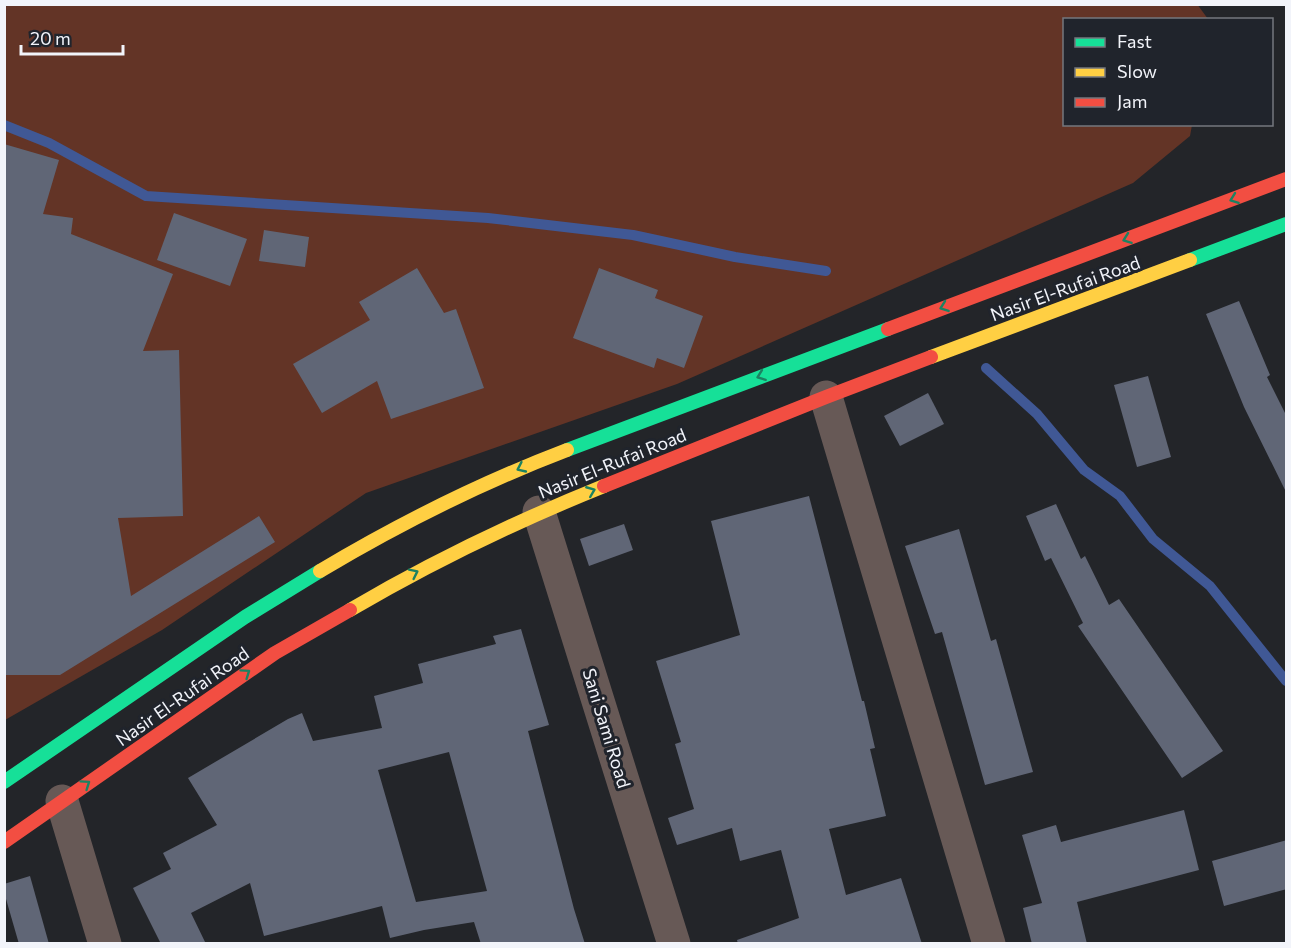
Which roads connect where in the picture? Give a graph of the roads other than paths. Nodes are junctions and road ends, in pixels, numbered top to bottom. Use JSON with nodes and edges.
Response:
{"nodes":[{"id":1,"x":1287,"y":179,"type":"edge"},
{"id":2,"x":1287,"y":224,"type":"edge"},
{"id":3,"x":826,"y":397,"type":"junction"},
{"id":4,"x":539,"y":512,"type":"junction"},
{"id":5,"x":4,"y":782,"type":"edge"},
{"id":6,"x":62,"y":801,"type":"junction"},
{"id":7,"x":4,"y":842,"type":"edge"},
{"id":8,"x":105,"y":944,"type":"edge"},
{"id":9,"x":674,"y":944,"type":"edge"},
{"id":10,"x":989,"y":944,"type":"edge"}],
"edges":[{"from":1,"to":5,"type":"main road","name":"Nasir El-Rufai Road","one_way":true},
{"from":2,"to":3,"type":"main road","name":"Nasir El-Rufai Road"},
{"from":4,"to":3,"type":"main road","name":"Nasir El-Rufai Road","one_way":true},
{"from":3,"to":10,"type":"street"},
{"from":6,"to":4,"type":"main road","name":"Nasir El-Rufai Road","one_way":true},
{"from":4,"to":9,"type":"street","name":"Sani Sami Road"},
{"from":6,"to":7,"type":"main road","name":"Nasir El-Rufai Road"},
{"from":6,"to":8,"type":"street"}]}
